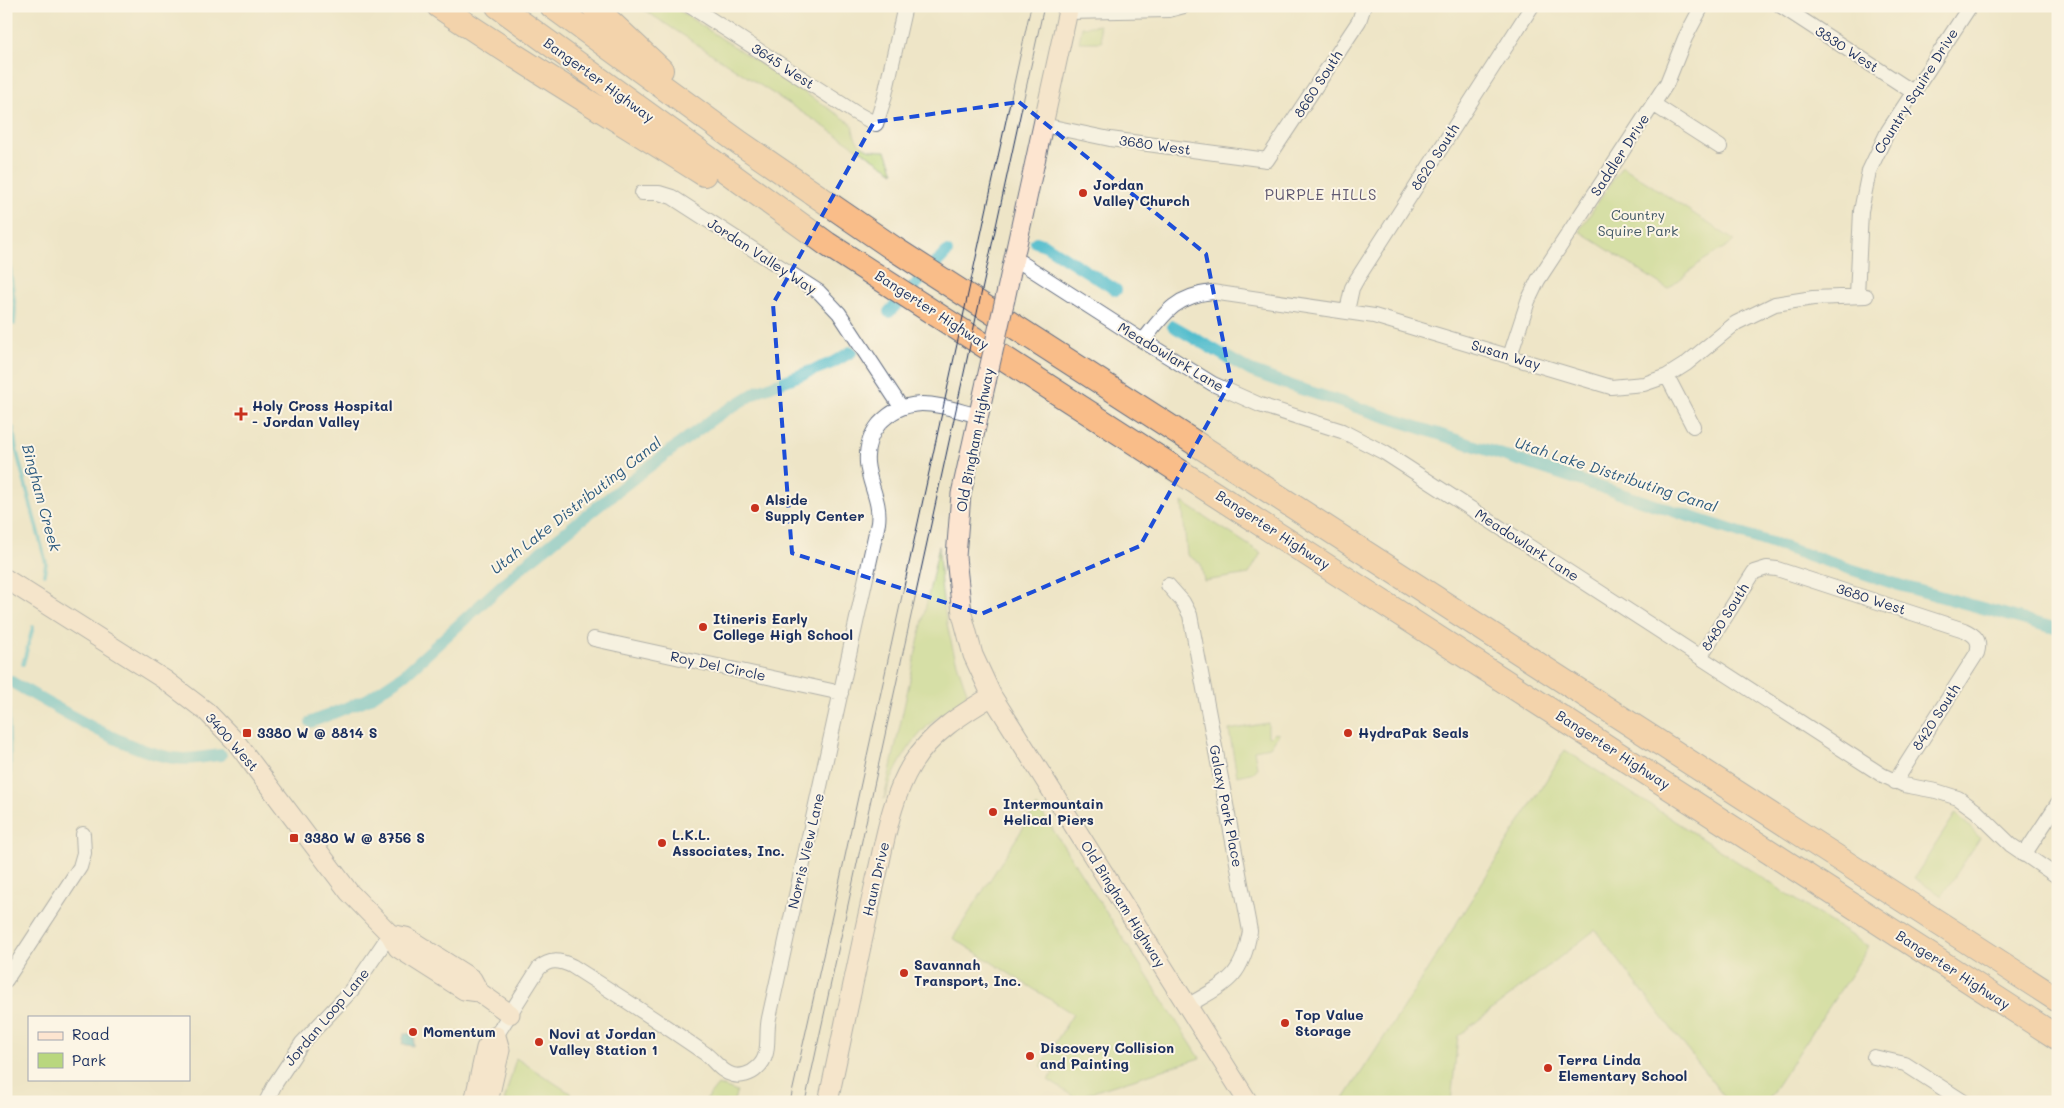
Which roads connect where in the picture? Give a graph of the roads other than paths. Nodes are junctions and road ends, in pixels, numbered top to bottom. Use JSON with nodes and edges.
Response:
{"nodes":[{"id":1,"x":439,"y":6,"type":"edge"},
{"id":2,"x":498,"y":6,"type":"edge"},
{"id":3,"x":552,"y":6,"type":"edge"},
{"id":4,"x":593,"y":6,"type":"edge"},
{"id":5,"x":690,"y":6,"type":"edge"},
{"id":6,"x":905,"y":6,"type":"edge"},
{"id":7,"x":1184,"y":6,"type":"edge"},
{"id":8,"x":1364,"y":6,"type":"edge"},
{"id":9,"x":1532,"y":6,"type":"edge"},
{"id":10,"x":1702,"y":6,"type":"edge"},
{"id":11,"x":1781,"y":6,"type":"edge"},
{"id":12,"x":1970,"y":6,"type":"edge"},
{"id":13,"x":1068,"y":9,"type":"edge"},
{"id":14,"x":1913,"y":92,"type":"junction"},
{"id":15,"x":1653,"y":104,"type":"junction"},
{"id":16,"x":1043,"y":125,"type":"junction"},
{"id":17,"x":740,"y":142,"type":"junction"},
{"id":18,"x":1720,"y":147,"type":"dead end"},
{"id":19,"x":1267,"y":160,"type":"joint"},
{"id":20,"x":642,"y":193,"type":"dead end"},
{"id":21,"x":801,"y":225,"type":"junction"},
{"id":22,"x":1014,"y":258,"type":"junction"},
{"id":23,"x":1861,"y":296,"type":"joint"},
{"id":24,"x":1347,"y":311,"type":"junction"},
{"id":25,"x":1143,"y":341,"type":"junction"},
{"id":26,"x":1510,"y":356,"type":"junction"},
{"id":27,"x":1667,"y":376,"type":"junction"},
{"id":28,"x":901,"y":407,"type":"junction"},
{"id":29,"x":979,"y":416,"type":"junction"},
{"id":30,"x":1693,"y":426,"type":"dead end"},
{"id":31,"x":1750,"y":578,"type":"joint"},
{"id":32,"x":6,"y":579,"type":"edge"},
{"id":33,"x":1168,"y":585,"type":"dead end"},
{"id":34,"x":594,"y":639,"type":"dead end"},
{"id":35,"x":1977,"y":653,"type":"joint"},
{"id":36,"x":1700,"y":657,"type":"junction"},
{"id":37,"x":842,"y":693,"type":"junction"},
{"id":38,"x":992,"y":696,"type":"junction"},
{"id":39,"x":1895,"y":782,"type":"junction"},
{"id":40,"x":2058,"y":803,"type":"edge"},
{"id":41,"x":83,"y":834,"type":"dead end"},
{"id":42,"x":2024,"y":855,"type":"junction"},
{"id":43,"x":2058,"y":877,"type":"edge"},
{"id":44,"x":390,"y":934,"type":"junction"},
{"id":45,"x":6,"y":980,"type":"edge"},
{"id":46,"x":2058,"y":1000,"type":"edge"},
{"id":47,"x":1187,"y":1006,"type":"junction"},
{"id":48,"x":510,"y":1014,"type":"junction"},
{"id":49,"x":496,"y":1036,"type":"junction"},
{"id":50,"x":2058,"y":1038,"type":"edge"},
{"id":51,"x":1874,"y":1057,"type":"dead end"},
{"id":52,"x":266,"y":1102,"type":"edge"},
{"id":53,"x":474,"y":1102,"type":"edge"},
{"id":54,"x":488,"y":1102,"type":"edge"},
{"id":55,"x":828,"y":1102,"type":"edge"},
{"id":56,"x":1248,"y":1102,"type":"edge"},
{"id":57,"x":1964,"y":1102,"type":"edge"}],
"edges":[{"from":1,"to":21,"type":"highway"},
{"from":2,"to":21,"type":"highway","name":"Bangerter Highway"},
{"from":3,"to":17,"type":"highway"},
{"from":4,"to":17,"type":"highway"},
{"from":5,"to":6,"type":"street","name":"3645 West"},
{"from":7,"to":13,"type":"street"},
{"from":8,"to":19,"type":"street","name":"8660 South"},
{"from":9,"to":24,"type":"street","name":"8620 South"},
{"from":10,"to":15,"type":"street","name":"Saddler Drive"},
{"from":11,"to":14,"type":"street","name":"3830 West"},
{"from":12,"to":14,"type":"street","name":"Country Squire Drive"},
{"from":13,"to":16,"type":"street","name":"Old Bingham Highway"},
{"from":14,"to":23,"type":"street","name":"Country Squire Drive"},
{"from":15,"to":18,"type":"street"},
{"from":15,"to":26,"type":"street","name":"Saddler Drive"},
{"from":16,"to":19,"type":"street","name":"3680 West"},
{"from":16,"to":22,"type":"street","name":"Old Bingham Highway"},
{"from":17,"to":46,"type":"highway"},
{"from":20,"to":28,"type":"street","name":"Jordan Valley Way"},
{"from":21,"to":50,"type":"highway","name":"Bangerter Highway"},
{"from":22,"to":25,"type":"street","name":"Meadowlark Lane"},
{"from":22,"to":29,"type":"street","name":"Old Bingham Highway","bridge":true},
{"from":23,"to":27,"type":"street","name":"Susan Way"},
{"from":24,"to":25,"type":"street","name":"Susan Way"},
{"from":24,"to":26,"type":"street","name":"Susan Way"},
{"from":25,"to":36,"type":"street","name":"Meadowlark Lane"},
{"from":26,"to":27,"type":"street","name":"Susan Way"},
{"from":27,"to":30,"type":"street"},
{"from":28,"to":29,"type":"street"},
{"from":28,"to":37,"type":"street","name":"Norris View Lane"},
{"from":29,"to":38,"type":"street","name":"Old Bingham Highway"},
{"from":31,"to":35,"type":"street","name":"3680 West"},
{"from":31,"to":36,"type":"street","name":"8480 South"},
{"from":32,"to":44,"type":"street","name":"3400 West"},
{"from":33,"to":47,"type":"street","name":"Galaxy Park Place"},
{"from":34,"to":37,"type":"street","name":"Roy Del Circle"},
{"from":35,"to":39,"type":"street","name":"8420 South"},
{"from":36,"to":39,"type":"street","name":"Meadowlark Lane"},
{"from":37,"to":48,"type":"street","name":"Norris View Lane"},
{"from":38,"to":47,"type":"street","name":"Old Bingham Highway"},
{"from":38,"to":55,"type":"street","name":"Haun Drive"},
{"from":39,"to":42,"type":"street","name":"Meadowlark Lane"},
{"from":40,"to":42,"type":"street"},
{"from":41,"to":45,"type":"street"},
{"from":42,"to":43,"type":"street","name":"Meadowlark Lane"},
{"from":44,"to":48,"type":"street","name":"3400 West"},
{"from":44,"to":52,"type":"street","name":"Jordan Loop Lane"},
{"from":47,"to":56,"type":"street","name":"Old Bingham Highway"},
{"from":48,"to":49,"type":"street"},
{"from":49,"to":53,"type":"street"},
{"from":49,"to":54,"type":"street"},
{"from":51,"to":57,"type":"street"}]}
